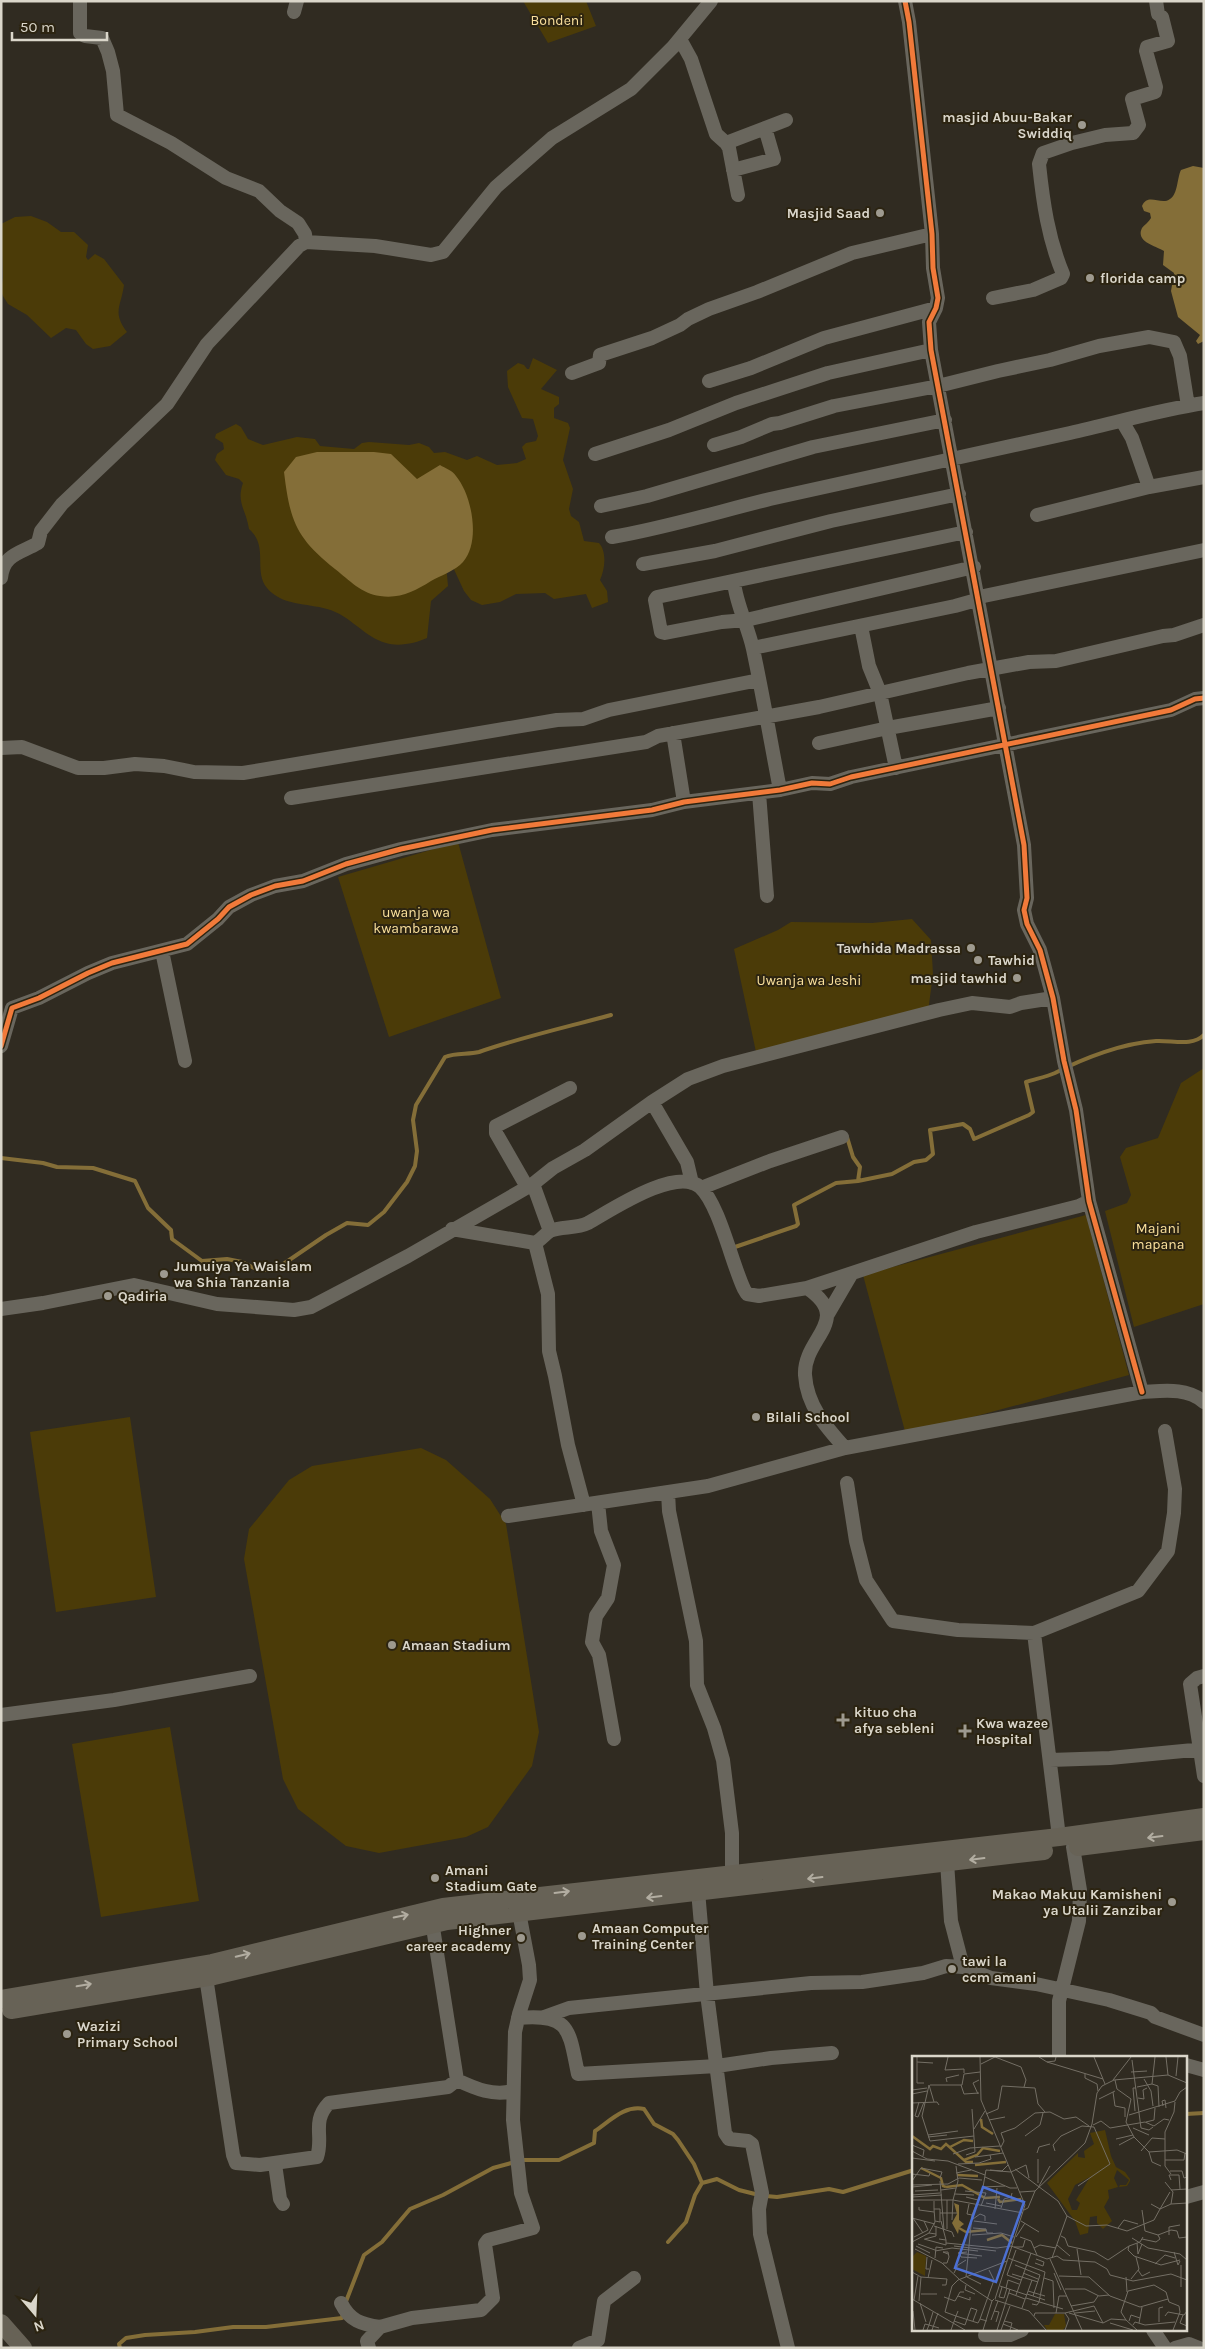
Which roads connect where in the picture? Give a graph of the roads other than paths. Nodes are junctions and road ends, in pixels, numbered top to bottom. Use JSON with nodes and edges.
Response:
{"nodes":[{"id":1,"x":80,"y":1,"type":"edge"},
{"id":2,"x":710,"y":1,"type":"edge"},
{"id":3,"x":904,"y":1,"type":"edge"},
{"id":4,"x":1156,"y":1,"type":"edge"},
{"id":5,"x":680,"y":39,"type":"junction"},
{"id":6,"x":786,"y":120,"type":"dead end"},
{"id":7,"x":765,"y":128,"type":"junction"},
{"id":8,"x":726,"y":142,"type":"junction"},
{"id":9,"x":733,"y":170,"type":"junction"},
{"id":10,"x":738,"y":195,"type":"dead end"},
{"id":11,"x":932,"y":234,"type":"junction"},
{"id":12,"x":306,"y":242,"type":"junction"},
{"id":13,"x":993,"y":298,"type":"dead end"},
{"id":14,"x":936,"y":308,"type":"junction"},
{"id":15,"x":931,"y":350,"type":"junction"},
{"id":16,"x":572,"y":373,"type":"dead end"},
{"id":17,"x":709,"y":381,"type":"dead end"},
{"id":18,"x":938,"y":386,"type":"junction"},
{"id":19,"x":1204,"y":404,"type":"edge"},
{"id":20,"x":1188,"y":406,"type":"junction"},
{"id":21,"x":945,"y":420,"type":"junction"},
{"id":22,"x":1122,"y":421,"type":"junction"},
{"id":23,"x":714,"y":445,"type":"dead end"},
{"id":24,"x":595,"y":454,"type":"dead end"},
{"id":25,"x":952,"y":459,"type":"junction"},
{"id":26,"x":1204,"y":477,"type":"edge"},
{"id":27,"x":1149,"y":487,"type":"junction"},
{"id":28,"x":959,"y":494,"type":"junction"},
{"id":29,"x":601,"y":506,"type":"dead end"},
{"id":30,"x":1037,"y":515,"type":"dead end"},
{"id":31,"x":966,"y":532,"type":"junction"},
{"id":32,"x":612,"y":537,"type":"dead end"},
{"id":33,"x":1204,"y":550,"type":"edge"},
{"id":34,"x":643,"y":564,"type":"dead end"},
{"id":35,"x":974,"y":567,"type":"junction"},
{"id":36,"x":1,"y":578,"type":"edge"},
{"id":37,"x":734,"y":582,"type":"junction"},
{"id":38,"x":980,"y":598,"type":"junction"},
{"id":39,"x":746,"y":620,"type":"junction"},
{"id":40,"x":1204,"y":625,"type":"edge"},
{"id":41,"x":861,"y":626,"type":"junction"},
{"id":42,"x":753,"y":648,"type":"junction"},
{"id":43,"x":992,"y":670,"type":"junction"},
{"id":44,"x":759,"y":680,"type":"junction"},
{"id":45,"x":880,"y":693,"type":"junction"},
{"id":46,"x":1204,"y":698,"type":"edge"},
{"id":47,"x":999,"y":708,"type":"junction"},
{"id":48,"x":766,"y":716,"type":"junction"},
{"id":49,"x":888,"y":728,"type":"junction"},
{"id":50,"x":672,"y":733,"type":"junction"},
{"id":51,"x":819,"y":743,"type":"dead end"},
{"id":52,"x":1006,"y":746,"type":"junction"},
{"id":53,"x":1,"y":748,"type":"edge"},
{"id":54,"x":896,"y":768,"type":"junction"},
{"id":55,"x":780,"y":790,"type":"junction"},
{"id":56,"x":760,"y":793,"type":"junction"},
{"id":57,"x":291,"y":798,"type":"dead end"},
{"id":58,"x":684,"y":802,"type":"junction"},
{"id":59,"x":767,"y":896,"type":"dead end"},
{"id":60,"x":162,"y":951,"type":"junction"},
{"id":61,"x":1053,"y":998,"type":"junction"},
{"id":62,"x":1,"y":1046,"type":"edge"},
{"id":63,"x":185,"y":1061,"type":"dead end"},
{"id":64,"x":570,"y":1088,"type":"dead end"},
{"id":65,"x":652,"y":1102,"type":"junction"},
{"id":66,"x":842,"y":1137,"type":"dead end"},
{"id":67,"x":696,"y":1185,"type":"junction"},
{"id":68,"x":530,"y":1186,"type":"junction"},
{"id":69,"x":1089,"y":1201,"type":"junction"},
{"id":70,"x":452,"y":1229,"type":"junction"},
{"id":71,"x":550,"y":1231,"type":"junction"},
{"id":72,"x":535,"y":1243,"type":"junction"},
{"id":73,"x":852,"y":1273,"type":"junction"},
{"id":74,"x":807,"y":1288,"type":"junction"},
{"id":75,"x":1,"y":1309,"type":"edge"},
{"id":76,"x":828,"y":1314,"type":"junction"},
{"id":77,"x":1142,"y":1392,"type":"junction"},
{"id":78,"x":1202,"y":1397,"type":"edge"},
{"id":79,"x":1165,"y":1432,"type":"dead end"},
{"id":80,"x":846,"y":1448,"type":"junction"},
{"id":81,"x":847,"y":1483,"type":"dead end"},
{"id":82,"x":668,"y":1492,"type":"junction"},
{"id":83,"x":591,"y":1504,"type":"junction"},
{"id":84,"x":508,"y":1516,"type":"dead end"},
{"id":85,"x":1034,"y":1633,"type":"junction"},
{"id":86,"x":250,"y":1676,"type":"dead end"},
{"id":87,"x":1204,"y":1676,"type":"edge"},
{"id":88,"x":1,"y":1715,"type":"edge"},
{"id":89,"x":614,"y":1739,"type":"dead end"},
{"id":90,"x":1202,"y":1749,"type":"edge"},
{"id":91,"x":1050,"y":1760,"type":"junction"},
{"id":92,"x":1204,"y":1776,"type":"edge"},
{"id":93,"x":1204,"y":1817,"type":"edge"},
{"id":94,"x":1204,"y":1831,"type":"edge"},
{"id":95,"x":1066,"y":1842,"type":"junction"},
{"id":96,"x":947,"y":1862,"type":"junction"},
{"id":97,"x":732,"y":1872,"type":"junction"},
{"id":98,"x":698,"y":1891,"type":"junction"},
{"id":99,"x":519,"y":1912,"type":"junction"},
{"id":100,"x":432,"y":1917,"type":"junction"},
{"id":101,"x":963,"y":1966,"type":"junction"},
{"id":102,"x":206,"y":1977,"type":"junction"},
{"id":103,"x":1062,"y":1991,"type":"junction"},
{"id":104,"x":707,"y":1994,"type":"junction"},
{"id":105,"x":1,"y":2000,"type":"edge"},
{"id":106,"x":1,"y":2012,"type":"edge"},
{"id":107,"x":544,"y":2017,"type":"junction"},
{"id":108,"x":518,"y":2018,"type":"junction"},
{"id":109,"x":1204,"y":2035,"type":"edge"},
{"id":110,"x":832,"y":2053,"type":"dead end"},
{"id":111,"x":1059,"y":2056,"type":"edge"},
{"id":112,"x":717,"y":2066,"type":"junction"},
{"id":113,"x":1188,"y":2066,"type":"edge"},
{"id":114,"x":1204,"y":2070,"type":"edge"},
{"id":115,"x":457,"y":2080,"type":"junction"},
{"id":116,"x":513,"y":2091,"type":"junction"},
{"id":117,"x":275,"y":2164,"type":"junction"},
{"id":118,"x":1204,"y":2192,"type":"edge"},
{"id":119,"x":1188,"y":2196,"type":"edge"},
{"id":120,"x":283,"y":2204,"type":"dead end"},
{"id":121,"x":634,"y":2278,"type":"dead end"},
{"id":122,"x":344,"y":2308,"type":"dead end"},
{"id":123,"x":1,"y":2323,"type":"edge"},
{"id":124,"x":380,"y":2327,"type":"junction"},
{"id":125,"x":1017,"y":2332,"type":"edge"},
{"id":126,"x":1154,"y":2332,"type":"edge"},
{"id":127,"x":986,"y":2335,"type":"dead end"},
{"id":128,"x":23,"y":2348,"type":"edge"},
{"id":129,"x":369,"y":2348,"type":"edge"},
{"id":130,"x":579,"y":2348,"type":"edge"},
{"id":131,"x":788,"y":2348,"type":"edge"},
{"id":132,"x":1165,"y":2348,"type":"edge"},
{"id":133,"x":1175,"y":2348,"type":"edge"},
{"id":134,"x":1199,"y":2348,"type":"edge"}],
"edges":[{"from":1,"to":12,"type":"street"},
{"from":2,"to":5,"type":"street"},
{"from":3,"to":11,"type":"street"},
{"from":4,"to":13,"type":"street"},
{"from":5,"to":8,"type":"street"},
{"from":5,"to":12,"type":"street"},
{"from":6,"to":7,"type":"street"},
{"from":7,"to":8,"type":"street"},
{"from":7,"to":9,"type":"street"},
{"from":8,"to":9,"type":"street"},
{"from":9,"to":10,"type":"street"},
{"from":11,"to":14,"type":"street"},
{"from":11,"to":16,"type":"street"},
{"from":12,"to":36,"type":"street"},
{"from":14,"to":15,"type":"street"},
{"from":14,"to":17,"type":"street"},
{"from":15,"to":18,"type":"street"},
{"from":15,"to":24,"type":"street"},
{"from":18,"to":20,"type":"street"},
{"from":18,"to":21,"type":"street"},
{"from":18,"to":23,"type":"street"},
{"from":19,"to":20,"type":"street"},
{"from":20,"to":22,"type":"street"},
{"from":21,"to":25,"type":"street"},
{"from":21,"to":29,"type":"street"},
{"from":22,"to":25,"type":"street"},
{"from":22,"to":27,"type":"street"},
{"from":25,"to":28,"type":"street"},
{"from":25,"to":32,"type":"street"},
{"from":26,"to":27,"type":"street"},
{"from":27,"to":30,"type":"street"},
{"from":28,"to":31,"type":"street"},
{"from":28,"to":34,"type":"street"},
{"from":31,"to":35,"type":"street"},
{"from":31,"to":37,"type":"street"},
{"from":33,"to":38,"type":"street"},
{"from":35,"to":38,"type":"street"},
{"from":35,"to":39,"type":"street"},
{"from":37,"to":39,"type":"street"},
{"from":37,"to":39,"type":"street"},
{"from":38,"to":41,"type":"street"},
{"from":38,"to":43,"type":"street"},
{"from":39,"to":42,"type":"street"},
{"from":40,"to":43,"type":"street"},
{"from":41,"to":42,"type":"street"},
{"from":41,"to":45,"type":"street"},
{"from":42,"to":44,"type":"street"},
{"from":43,"to":45,"type":"street"},
{"from":43,"to":47,"type":"street"},
{"from":44,"to":48,"type":"street"},
{"from":44,"to":53,"type":"street"},
{"from":45,"to":48,"type":"street"},
{"from":45,"to":49,"type":"street"},
{"from":46,"to":52,"type":"street"},
{"from":47,"to":49,"type":"street"},
{"from":47,"to":52,"type":"street"},
{"from":48,"to":50,"type":"street"},
{"from":48,"to":55,"type":"street"},
{"from":49,"to":51,"type":"street"},
{"from":49,"to":54,"type":"street"},
{"from":50,"to":57,"type":"street"},
{"from":50,"to":58,"type":"street"},
{"from":52,"to":54,"type":"street"},
{"from":52,"to":61,"type":"street"},
{"from":54,"to":55,"type":"street"},
{"from":55,"to":56,"type":"street"},
{"from":56,"to":58,"type":"street"},
{"from":56,"to":59,"type":"street"},
{"from":58,"to":60,"type":"street"},
{"from":60,"to":62,"type":"street"},
{"from":60,"to":63,"type":"street"},
{"from":61,"to":65,"type":"street"},
{"from":61,"to":69,"type":"street"},
{"from":64,"to":68,"type":"street"},
{"from":65,"to":67,"type":"street"},
{"from":65,"to":68,"type":"street"},
{"from":66,"to":67,"type":"street"},
{"from":67,"to":71,"type":"street"},
{"from":67,"to":74,"type":"street"},
{"from":68,"to":70,"type":"street"},
{"from":68,"to":71,"type":"street"},
{"from":69,"to":73,"type":"street"},
{"from":69,"to":77,"type":"street"},
{"from":70,"to":72,"type":"street"},
{"from":70,"to":75,"type":"street"},
{"from":71,"to":72,"type":"street"},
{"from":72,"to":83,"type":"street"},
{"from":73,"to":74,"type":"street"},
{"from":73,"to":76,"type":"street"},
{"from":74,"to":76,"type":"street"},
{"from":76,"to":80,"type":"street"},
{"from":77,"to":78,"type":"street"},
{"from":77,"to":80,"type":"street"},
{"from":79,"to":85,"type":"street"},
{"from":80,"to":82,"type":"street"},
{"from":81,"to":85,"type":"street"},
{"from":82,"to":83,"type":"street"},
{"from":82,"to":97,"type":"street"},
{"from":83,"to":84,"type":"street"},
{"from":83,"to":89,"type":"street"},
{"from":85,"to":91,"type":"street"},
{"from":86,"to":88,"type":"street"},
{"from":87,"to":90,"type":"street"},
{"from":90,"to":91,"type":"street"},
{"from":90,"to":92,"type":"street"},
{"from":91,"to":95,"type":"street"},
{"from":93,"to":95,"type":"main road"},
{"from":94,"to":95,"type":"main road","one_way":true},
{"from":95,"to":96,"type":"main road","one_way":true},
{"from":95,"to":97,"type":"main road"},
{"from":95,"to":103,"type":"street"},
{"from":96,"to":98,"type":"main road","one_way":true},
{"from":96,"to":101,"type":"street"},
{"from":100,"to":97,"type":"main road","one_way":true},
{"from":98,"to":99,"type":"main road","one_way":true},
{"from":98,"to":104,"type":"street"},
{"from":99,"to":100,"type":"main road"},
{"from":99,"to":108,"type":"street"},
{"from":100,"to":102,"type":"main road"},
{"from":105,"to":100,"type":"main road","one_way":true},
{"from":100,"to":115,"type":"street"},
{"from":101,"to":103,"type":"street"},
{"from":101,"to":104,"type":"street"},
{"from":102,"to":106,"type":"main road"},
{"from":102,"to":117,"type":"street"},
{"from":103,"to":109,"type":"street"},
{"from":103,"to":111,"type":"street"},
{"from":104,"to":107,"type":"street"},
{"from":104,"to":112,"type":"street"},
{"from":107,"to":108,"type":"street"},
{"from":107,"to":112,"type":"street"},
{"from":108,"to":116,"type":"street"},
{"from":110,"to":112,"type":"street"},
{"from":112,"to":131,"type":"street"},
{"from":113,"to":114,"type":"street"},
{"from":115,"to":116,"type":"street"},
{"from":115,"to":117,"type":"street"},
{"from":116,"to":124,"type":"street"},
{"from":117,"to":120,"type":"street"},
{"from":118,"to":119,"type":"street"},
{"from":121,"to":130,"type":"street"},
{"from":122,"to":124,"type":"street"},
{"from":123,"to":128,"type":"main road"},
{"from":124,"to":129,"type":"street"},
{"from":125,"to":127,"type":"street"},
{"from":126,"to":132,"type":"street"},
{"from":133,"to":134,"type":"street"}]}
